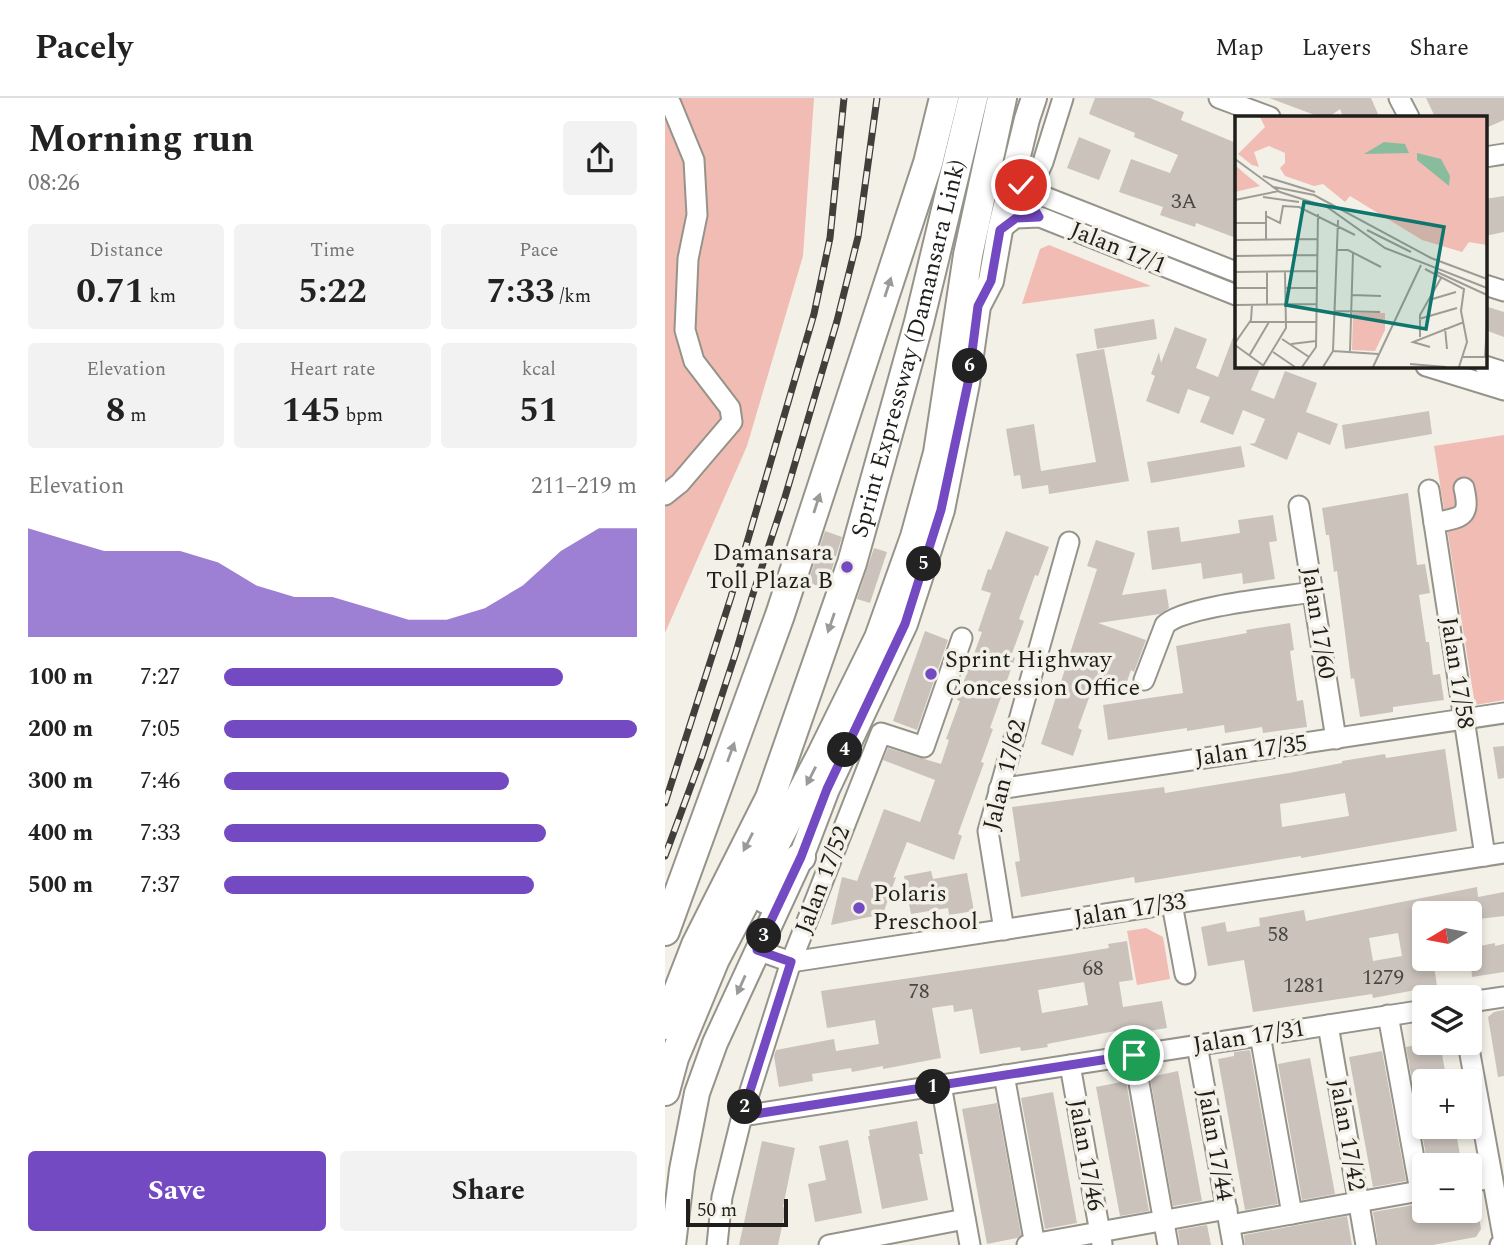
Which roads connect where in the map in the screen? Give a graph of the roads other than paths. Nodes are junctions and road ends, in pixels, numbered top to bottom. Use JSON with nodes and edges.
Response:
{"nodes":[{"id":1,"x":665,"y":98,"type":"edge"},
{"id":2,"x":944,"y":98,"type":"edge"},
{"id":3,"x":973,"y":98,"type":"edge"},
{"id":4,"x":1034,"y":98,"type":"edge"},
{"id":5,"x":1063,"y":98,"type":"edge"},
{"id":6,"x":1219,"y":98,"type":"edge"},
{"id":7,"x":1258,"y":98,"type":"edge"},
{"id":8,"x":1399,"y":98,"type":"edge"},
{"id":9,"x":1002,"y":100,"type":"edge"},
{"id":10,"x":1266,"y":116,"type":"edge"},
{"id":11,"x":1268,"y":116,"type":"edge"},
{"id":12,"x":1408,"y":116,"type":"edge"},
{"id":13,"x":1044,"y":162,"type":"junction"},
{"id":14,"x":1016,"y":166,"type":"junction"},
{"id":15,"x":1030,"y":191,"type":"junction"},
{"id":16,"x":1061,"y":203,"type":"junction"},
{"id":17,"x":1039,"y":217,"type":"junction"},
{"id":18,"x":1000,"y":230,"type":"junction"},
{"id":19,"x":1235,"y":272,"type":"edge"},
{"id":20,"x":1487,"y":286,"type":"edge"},
{"id":21,"x":1504,"y":292,"type":"edge"},
{"id":22,"x":1235,"y":295,"type":"edge"},
{"id":23,"x":978,"y":306,"type":"junction"},
{"id":24,"x":1487,"y":367,"type":"edge"},
{"id":25,"x":1432,"y":368,"type":"edge"},
{"id":26,"x":1504,"y":372,"type":"edge"},
{"id":27,"x":1504,"y":390,"type":"edge"},
{"id":28,"x":1464,"y":488,"type":"dead end"},
{"id":29,"x":1429,"y":490,"type":"dead end"},
{"id":30,"x":665,"y":495,"type":"edge"},
{"id":31,"x":1299,"y":506,"type":"dead end"},
{"id":32,"x":1434,"y":523,"type":"junction"},
{"id":33,"x":1069,"y":542,"type":"dead end"},
{"id":34,"x":1313,"y":592,"type":"junction"},
{"id":35,"x":962,"y":638,"type":"dead end"},
{"id":36,"x":1144,"y":680,"type":"dead end"},
{"id":37,"x":1504,"y":713,"type":"edge"},
{"id":38,"x":1464,"y":719,"type":"junction"},
{"id":39,"x":1336,"y":739,"type":"junction"},
{"id":40,"x":999,"y":789,"type":"junction"},
{"id":41,"x":1495,"y":855,"type":"edge"},
{"id":42,"x":801,"y":857,"type":"junction"},
{"id":43,"x":1172,"y":904,"type":"junction"},
{"id":44,"x":1004,"y":930,"type":"junction"},
{"id":45,"x":665,"y":931,"type":"edge"},
{"id":46,"x":757,"y":950,"type":"junction"},
{"id":47,"x":791,"y":962,"type":"junction"},
{"id":48,"x":1185,"y":974,"type":"dead end"},
{"id":49,"x":1504,"y":997,"type":"edge"},
{"id":50,"x":1482,"y":1000,"type":"edge"},
{"id":51,"x":1412,"y":1012,"type":"edge"},
{"id":52,"x":1388,"y":1015,"type":"junction"},
{"id":53,"x":676,"y":1025,"type":"edge"},
{"id":54,"x":1328,"y":1025,"type":"junction"},
{"id":55,"x":1260,"y":1035,"type":"junction"},
{"id":56,"x":1197,"y":1045,"type":"junction"},
{"id":57,"x":1134,"y":1055,"type":"junction"},
{"id":58,"x":1470,"y":1055,"type":"edge"},
{"id":59,"x":1070,"y":1065,"type":"junction"},
{"id":60,"x":1005,"y":1075,"type":"junction"},
{"id":61,"x":941,"y":1085,"type":"junction"},
{"id":62,"x":665,"y":1091,"type":"edge"},
{"id":63,"x":742,"y":1116,"type":"junction"},
{"id":64,"x":1415,"y":1153,"type":"edge"},
{"id":65,"x":1492,"y":1178,"type":"junction"},
{"id":66,"x":1482,"y":1180,"type":"edge"},
{"id":67,"x":1412,"y":1193,"type":"edge"},
{"id":68,"x":1359,"y":1202,"type":"junction"},
{"id":69,"x":1292,"y":1214,"type":"junction"},
{"id":70,"x":1228,"y":1217,"type":"junction"},
{"id":71,"x":965,"y":1219,"type":"junction"},
{"id":72,"x":1164,"y":1221,"type":"junction"},
{"id":73,"x":1101,"y":1239,"type":"edge"},
{"id":74,"x":1033,"y":1244,"type":"edge"},
{"id":75,"x":1502,"y":1244,"type":"edge"},
{"id":76,"x":673,"y":1245,"type":"edge"},
{"id":77,"x":717,"y":1245,"type":"edge"},
{"id":78,"x":829,"y":1245,"type":"edge"},
{"id":79,"x":970,"y":1245,"type":"edge"},
{"id":80,"x":1168,"y":1245,"type":"edge"},
{"id":81,"x":1233,"y":1245,"type":"edge"},
{"id":82,"x":1366,"y":1245,"type":"edge"}],
"edges":[{"from":1,"to":30,"type":"street"},
{"from":45,"to":2,"type":"highway","name":"Sprint Expressway (Damansara Link)","one_way":true},
{"from":3,"to":53,"type":"highway","name":"Sprint Expressway (Damansara Link)","one_way":true},
{"from":4,"to":14,"type":"main road"},
{"from":5,"to":13,"type":"street"},
{"from":6,"to":10,"type":"street"},
{"from":7,"to":11,"type":"street"},
{"from":8,"to":12,"type":"street"},
{"from":9,"to":23,"type":"highway"},
{"from":9,"to":53,"type":"highway","one_way":true},
{"from":13,"to":15,"type":"street"},
{"from":13,"to":16,"type":"street"},
{"from":14,"to":15,"type":"street"},
{"from":14,"to":18,"type":"main road"},
{"from":15,"to":16,"type":"street","name":"Jalan 17/1"},
{"from":15,"to":17,"type":"street"},
{"from":16,"to":19,"type":"street","name":"Jalan 17/1"},
{"from":17,"to":18,"type":"street","name":"Jalan 17/1"},
{"from":17,"to":22,"type":"street","name":"Jalan 17/1"},
{"from":18,"to":23,"type":"main road"},
{"from":20,"to":21,"type":"street"},
{"from":23,"to":42,"type":"main road"},
{"from":24,"to":26,"type":"street"},
{"from":25,"to":27,"type":"street"},
{"from":28,"to":32,"type":"street"},
{"from":29,"to":32,"type":"street","name":"Jalan 17/58"},
{"from":31,"to":34,"type":"street","name":"Jalan 17/60"},
{"from":32,"to":38,"type":"street","name":"Jalan 17/58"},
{"from":33,"to":40,"type":"street","name":"Jalan 17/62"},
{"from":34,"to":36,"type":"street"},
{"from":34,"to":39,"type":"street","name":"Jalan 17/60"},
{"from":35,"to":47,"type":"street","name":"Jalan 17/52"},
{"from":37,"to":38,"type":"street","name":"Jalan 17/35"},
{"from":38,"to":39,"type":"street","name":"Jalan 17/35"},
{"from":38,"to":41,"type":"street","name":"Jalan 17/58"},
{"from":39,"to":40,"type":"street","name":"Jalan 17/35"},
{"from":40,"to":44,"type":"street","name":"Jalan 17/62"},
{"from":41,"to":43,"type":"street","name":"Jalan 17/33"},
{"from":42,"to":46,"type":"main road"},
{"from":42,"to":53,"type":"highway"},
{"from":43,"to":44,"type":"street","name":"Jalan 17/33"},
{"from":43,"to":48,"type":"street"},
{"from":44,"to":47,"type":"street","name":"Jalan 17/33"},
{"from":46,"to":47,"type":"street","name":"Jalan 17/33"},
{"from":46,"to":76,"type":"main road","one_way":true},
{"from":47,"to":63,"type":"street","name":"Jalan 17/52"},
{"from":49,"to":50,"type":"street"},
{"from":51,"to":52,"type":"street","name":"Jalan 17/31"},
{"from":52,"to":54,"type":"street","name":"Jalan 17/31"},
{"from":52,"to":64,"type":"street"},
{"from":53,"to":62,"type":"highway"},
{"from":54,"to":55,"type":"street","name":"Jalan 17/31"},
{"from":54,"to":68,"type":"street","name":"Jalan 17/42"},
{"from":55,"to":56,"type":"street","name":"Jalan 17/31"},
{"from":55,"to":69,"type":"street"},
{"from":56,"to":57,"type":"street","name":"Jalan 17/31"},
{"from":56,"to":70,"type":"street","name":"Jalan 17/44"},
{"from":57,"to":59,"type":"street","name":"Jalan 17/31"},
{"from":57,"to":72,"type":"street"},
{"from":58,"to":65,"type":"street"},
{"from":59,"to":60,"type":"street","name":"Jalan 17/31"},
{"from":59,"to":73,"type":"street","name":"Jalan 17/46"},
{"from":60,"to":61,"type":"street","name":"Jalan 17/31"},
{"from":60,"to":74,"type":"street"},
{"from":61,"to":63,"type":"street","name":"Jalan 17/31"},
{"from":61,"to":71,"type":"street"},
{"from":63,"to":77,"type":"street","name":"Jalan 17/52"},
{"from":65,"to":66,"type":"street"},
{"from":65,"to":75,"type":"street"},
{"from":67,"to":68,"type":"street"},
{"from":68,"to":69,"type":"street"},
{"from":68,"to":82,"type":"street","name":"Jalan 17/42"},
{"from":69,"to":70,"type":"street"},
{"from":70,"to":72,"type":"street"},
{"from":70,"to":81,"type":"street","name":"Jalan 17/44"},
{"from":71,"to":78,"type":"street"},
{"from":71,"to":79,"type":"street"},
{"from":72,"to":73,"type":"street"},
{"from":72,"to":80,"type":"street"},
{"from":73,"to":74,"type":"street"}]}
